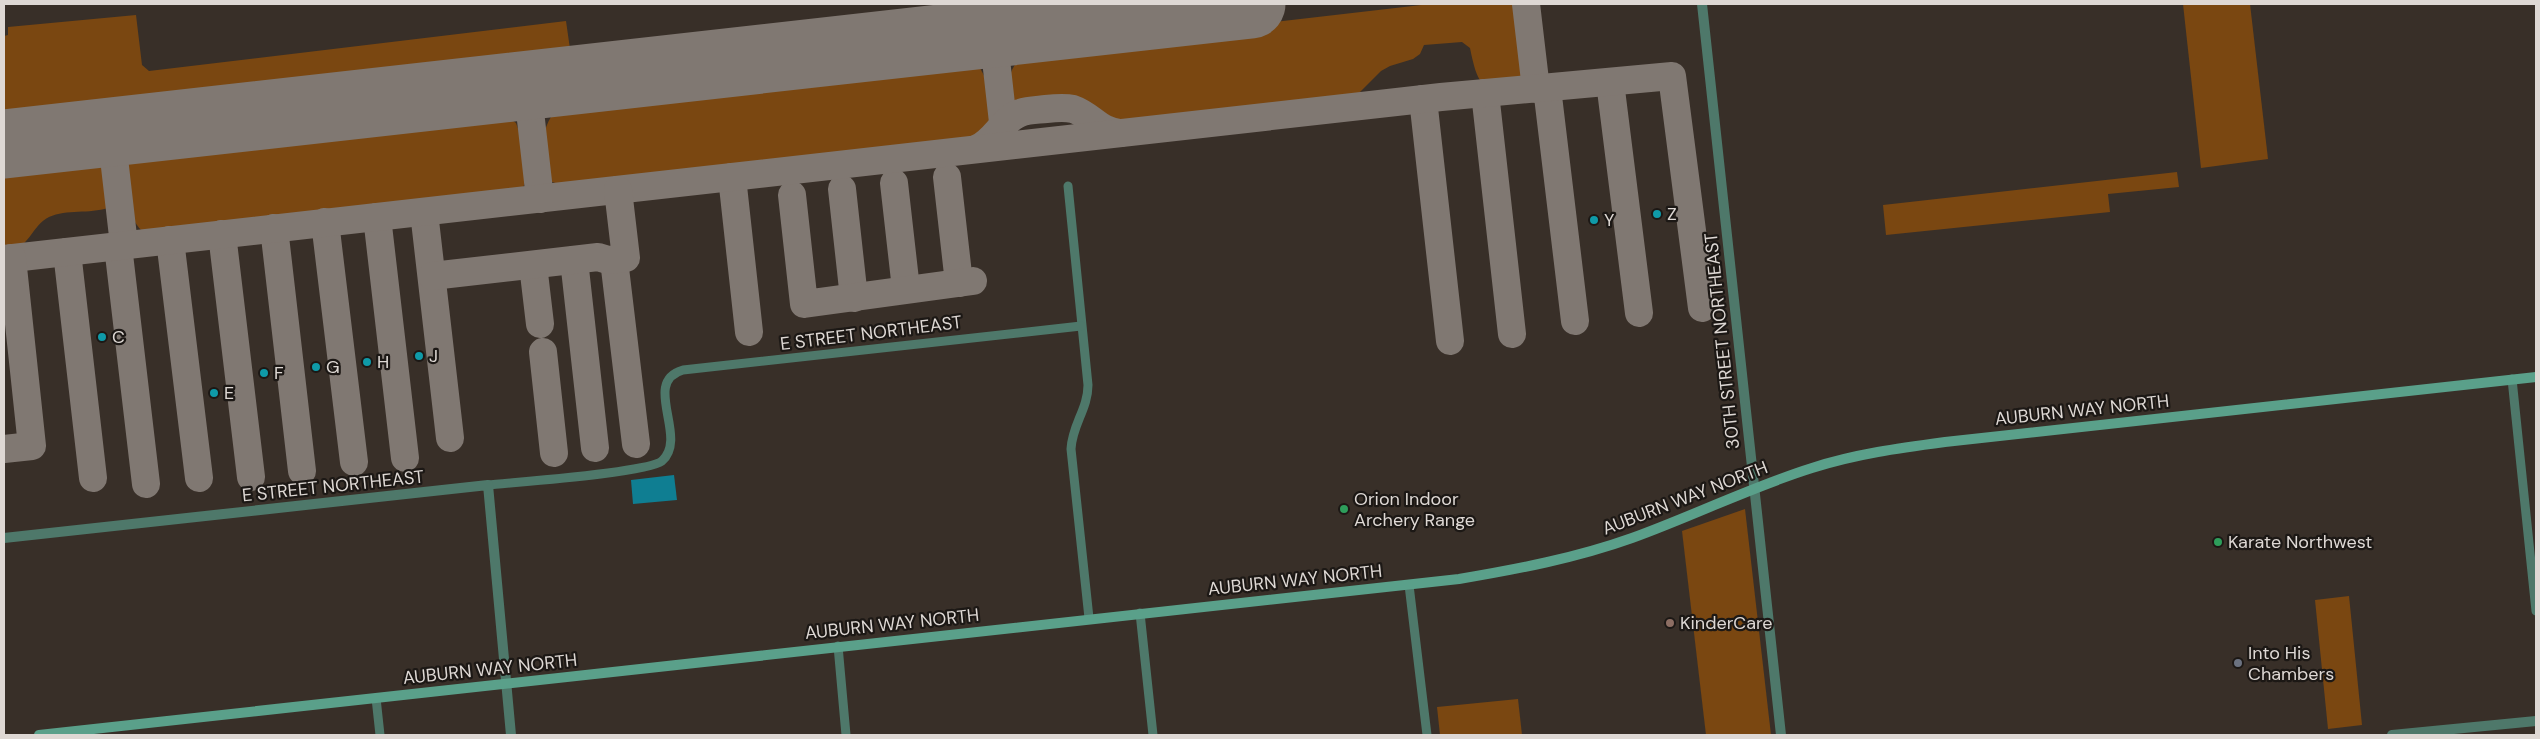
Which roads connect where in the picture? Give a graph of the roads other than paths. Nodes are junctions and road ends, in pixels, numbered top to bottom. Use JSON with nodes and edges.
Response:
{"nodes":[{"id":1,"x":1702,"y":4,"type":"edge"},
{"id":2,"x":1068,"y":186,"type":"dead end"},
{"id":3,"x":1081,"y":326,"type":"junction"},
{"id":4,"x":2536,"y":377,"type":"edge"},
{"id":5,"x":2512,"y":379,"type":"junction"},
{"id":6,"x":488,"y":485,"type":"junction"},
{"id":7,"x":1754,"y":489,"type":"junction"},
{"id":8,"x":4,"y":538,"type":"edge"},
{"id":9,"x":1409,"y":585,"type":"junction"},
{"id":10,"x":2536,"y":610,"type":"edge"},
{"id":11,"x":1140,"y":613,"type":"junction"},
{"id":12,"x":1089,"y":618,"type":"junction"},
{"id":13,"x":838,"y":646,"type":"junction"},
{"id":14,"x":507,"y":683,"type":"junction"},
{"id":15,"x":376,"y":698,"type":"junction"},
{"id":16,"x":2536,"y":721,"type":"edge"},
{"id":17,"x":39,"y":735,"type":"edge"},
{"id":18,"x":380,"y":735,"type":"edge"},
{"id":19,"x":511,"y":735,"type":"edge"},
{"id":20,"x":846,"y":735,"type":"edge"},
{"id":21,"x":1153,"y":735,"type":"edge"},
{"id":22,"x":1427,"y":735,"type":"edge"},
{"id":23,"x":1781,"y":735,"type":"edge"},
{"id":24,"x":2392,"y":735,"type":"edge"}],
"edges":[{"from":1,"to":7,"type":"street","name":"30TH STREET NORTHEAST"},
{"from":2,"to":3,"type":"street"},
{"from":3,"to":6,"type":"street","name":"E STREET NORTHEAST"},
{"from":3,"to":12,"type":"street"},
{"from":4,"to":5,"type":"main road","name":"AUBURN WAY NORTH"},
{"from":5,"to":7,"type":"main road","name":"AUBURN WAY NORTH"},
{"from":5,"to":10,"type":"street"},
{"from":6,"to":8,"type":"street","name":"E STREET NORTHEAST"},
{"from":6,"to":14,"type":"street"},
{"from":7,"to":9,"type":"main road","name":"AUBURN WAY NORTH"},
{"from":7,"to":23,"type":"street","name":"30TH STREET NORTHEAST"},
{"from":9,"to":11,"type":"main road","name":"AUBURN WAY NORTH"},
{"from":9,"to":22,"type":"street"},
{"from":11,"to":12,"type":"main road","name":"AUBURN WAY NORTH"},
{"from":11,"to":21,"type":"street"},
{"from":12,"to":13,"type":"main road","name":"AUBURN WAY NORTH"},
{"from":13,"to":14,"type":"main road","name":"AUBURN WAY NORTH"},
{"from":13,"to":20,"type":"street"},
{"from":14,"to":15,"type":"main road","name":"AUBURN WAY NORTH"},
{"from":14,"to":19,"type":"street"},
{"from":15,"to":17,"type":"main road","name":"AUBURN WAY NORTH"},
{"from":15,"to":18,"type":"street"},
{"from":16,"to":24,"type":"street"}]}
